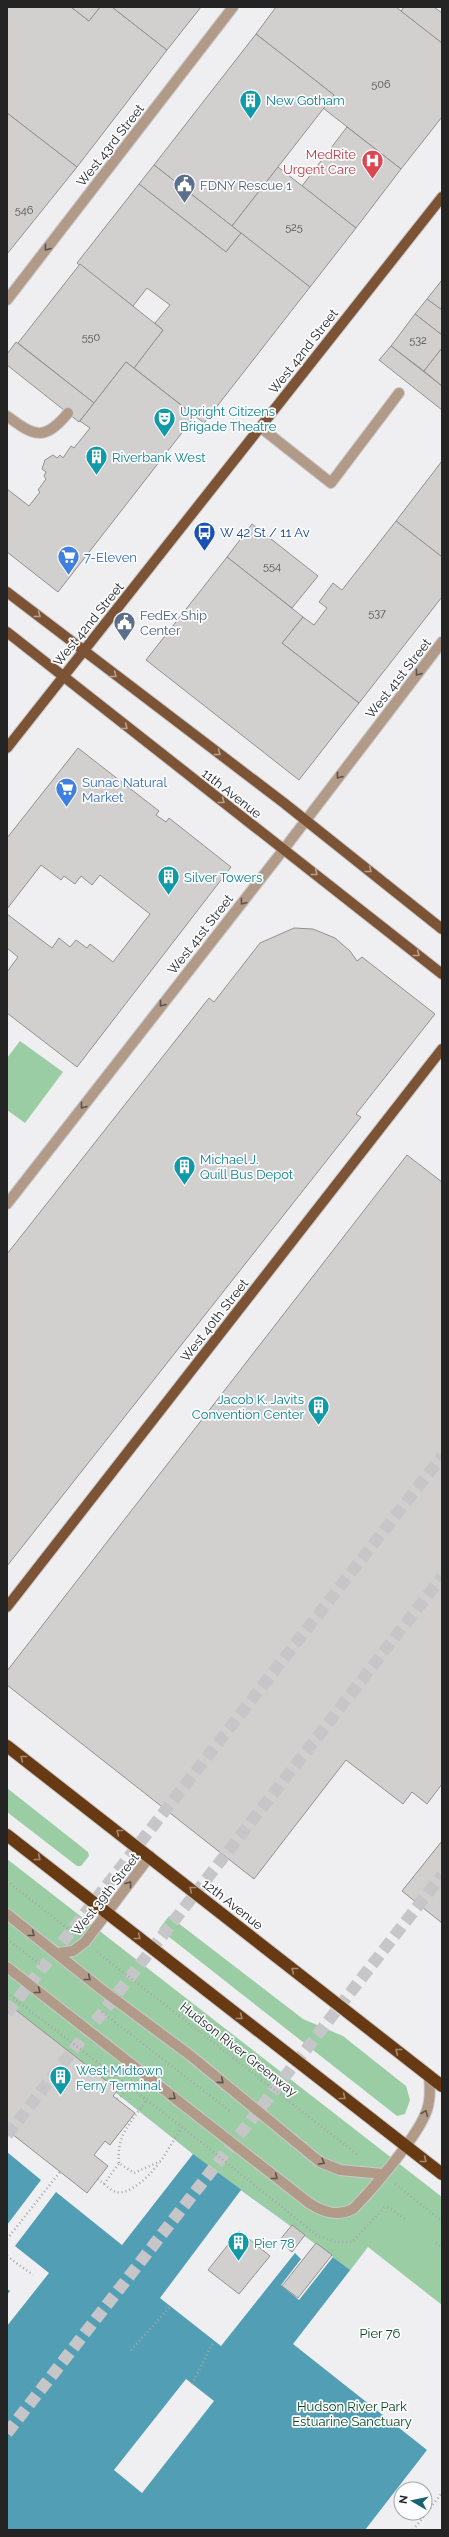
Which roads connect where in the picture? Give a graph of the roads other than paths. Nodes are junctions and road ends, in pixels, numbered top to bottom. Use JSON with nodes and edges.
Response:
{"nodes":[{"id":1,"x":234,"y":7,"type":"edge"},
{"id":2,"x":442,"y":197,"type":"edge"},
{"id":3,"x":7,"y":300,"type":"edge"},
{"id":4,"x":399,"y":393,"type":"dead end"},
{"id":5,"x":68,"y":413,"type":"dead end"},
{"id":6,"x":7,"y":416,"type":"edge"},
{"id":7,"x":260,"y":427,"type":"junction"},
{"id":8,"x":7,"y":592,"type":"edge"},
{"id":9,"x":7,"y":632,"type":"edge"},
{"id":10,"x":442,"y":642,"type":"edge"},
{"id":11,"x":83,"y":651,"type":"junction"},
{"id":12,"x":62,"y":676,"type":"junction"},
{"id":13,"x":7,"y":748,"type":"edge"},
{"id":14,"x":306,"y":820,"type":"junction"},
{"id":15,"x":284,"y":849,"type":"junction"},
{"id":16,"x":442,"y":929,"type":"edge"},
{"id":17,"x":442,"y":974,"type":"edge"},
{"id":18,"x":442,"y":1048,"type":"edge"},
{"id":19,"x":7,"y":1204,"type":"edge"},
{"id":20,"x":7,"y":1607,"type":"edge"},
{"id":21,"x":7,"y":1746,"type":"edge"},
{"id":22,"x":7,"y":1835,"type":"edge"},
{"id":23,"x":150,"y":1856,"type":"junction"},
{"id":24,"x":108,"y":1912,"type":"junction"},
{"id":25,"x":7,"y":1914,"type":"edge"},
{"id":26,"x":58,"y":1954,"type":"junction"},
{"id":27,"x":7,"y":1967,"type":"edge"},
{"id":28,"x":429,"y":2076,"type":"junction"},
{"id":29,"x":442,"y":2086,"type":"edge"},
{"id":30,"x":406,"y":2146,"type":"junction"},
{"id":31,"x":383,"y":2174,"type":"junction"},
{"id":32,"x":442,"y":2174,"type":"edge"}],
"edges":[{"from":1,"to":3,"type":"street","name":"West 43rd Street","one_way":true},
{"from":2,"to":7,"type":"main road","name":"West 42nd Street"},
{"from":4,"to":7,"type":"street"},
{"from":5,"to":6,"type":"street"},
{"from":7,"to":11,"type":"main road","name":"West 42nd Street"},
{"from":8,"to":11,"type":"main road","name":"11th Avenue","one_way":true},
{"from":9,"to":12,"type":"main road","name":"11th Avenue"},
{"from":10,"to":14,"type":"street","name":"West 41st Street","one_way":true},
{"from":11,"to":12,"type":"main road","name":"West 42nd Street"},
{"from":11,"to":14,"type":"main road","name":"11th Avenue","one_way":true},
{"from":12,"to":13,"type":"main road","name":"West 42nd Street"},
{"from":12,"to":15,"type":"main road","name":"11th Avenue","one_way":true},
{"from":14,"to":15,"type":"street","name":"West 41st Street"},
{"from":14,"to":16,"type":"main road","name":"11th Avenue","one_way":true},
{"from":15,"to":17,"type":"main road","name":"11th Avenue","one_way":true},
{"from":15,"to":19,"type":"street","name":"West 41st Street","one_way":true},
{"from":18,"to":20,"type":"main road","name":"West 40th Street"},
{"from":23,"to":21,"type":"highway","name":"12th Avenue","one_way":true},
{"from":22,"to":24,"type":"highway","one_way":true},
{"from":24,"to":23,"type":"street","name":"West 39th Street","one_way":true},
{"from":28,"to":23,"type":"highway","name":"12th Avenue","one_way":true},
{"from":24,"to":26,"type":"street","name":"West 39th Street"},
{"from":24,"to":30,"type":"highway","one_way":true},
{"from":25,"to":26,"type":"street","one_way":true},
{"from":26,"to":31,"type":"street","one_way":true},
{"from":27,"to":31,"type":"street","one_way":true},
{"from":28,"to":29,"type":"highway","name":"12th Avenue"},
{"from":30,"to":28,"type":"street","one_way":true},
{"from":30,"to":31,"type":"street"},
{"from":30,"to":32,"type":"highway","one_way":true}]}
